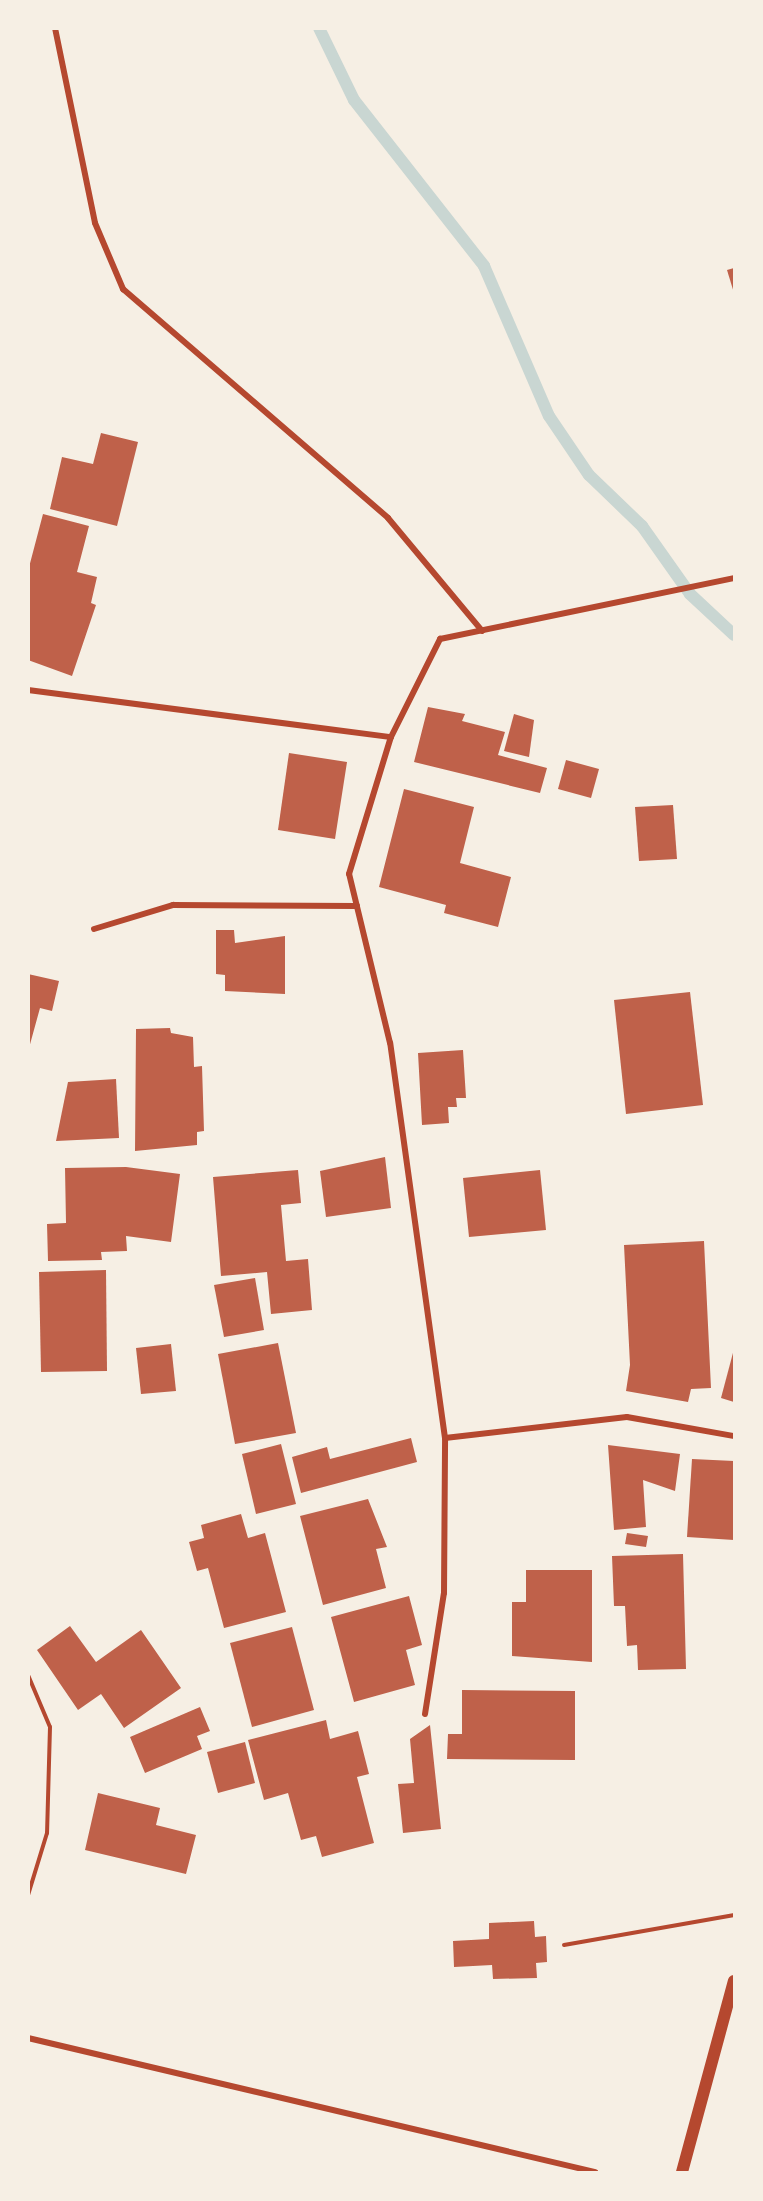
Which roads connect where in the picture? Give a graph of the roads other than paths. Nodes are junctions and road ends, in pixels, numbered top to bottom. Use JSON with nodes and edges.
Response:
{"nodes":[{"id":1,"x":55,"y":28,"type":"edge"},
{"id":2,"x":735,"y":578,"type":"edge"},
{"id":3,"x":482,"y":631,"type":"junction"},
{"id":4,"x":28,"y":690,"type":"edge"},
{"id":5,"x":391,"y":737,"type":"junction"},
{"id":6,"x":357,"y":906,"type":"junction"},
{"id":7,"x":94,"y":929,"type":"dead end"},
{"id":8,"x":735,"y":1436,"type":"edge"},
{"id":9,"x":445,"y":1438,"type":"junction"},
{"id":10,"x":425,"y":1714,"type":"dead end"},
{"id":11,"x":735,"y":1981,"type":"edge"},
{"id":12,"x":28,"y":2038,"type":"edge"},
{"id":13,"x":595,"y":2172,"type":"edge"},
{"id":14,"x":682,"y":2172,"type":"edge"}],
"edges":[{"from":1,"to":3,"type":"street"},
{"from":2,"to":3,"type":"street"},
{"from":3,"to":5,"type":"street"},
{"from":4,"to":5,"type":"street"},
{"from":5,"to":6,"type":"street"},
{"from":6,"to":7,"type":"street"},
{"from":6,"to":9,"type":"street"},
{"from":8,"to":9,"type":"street"},
{"from":9,"to":10,"type":"street"},
{"from":11,"to":14,"type":"main road"},
{"from":12,"to":13,"type":"street"}]}
